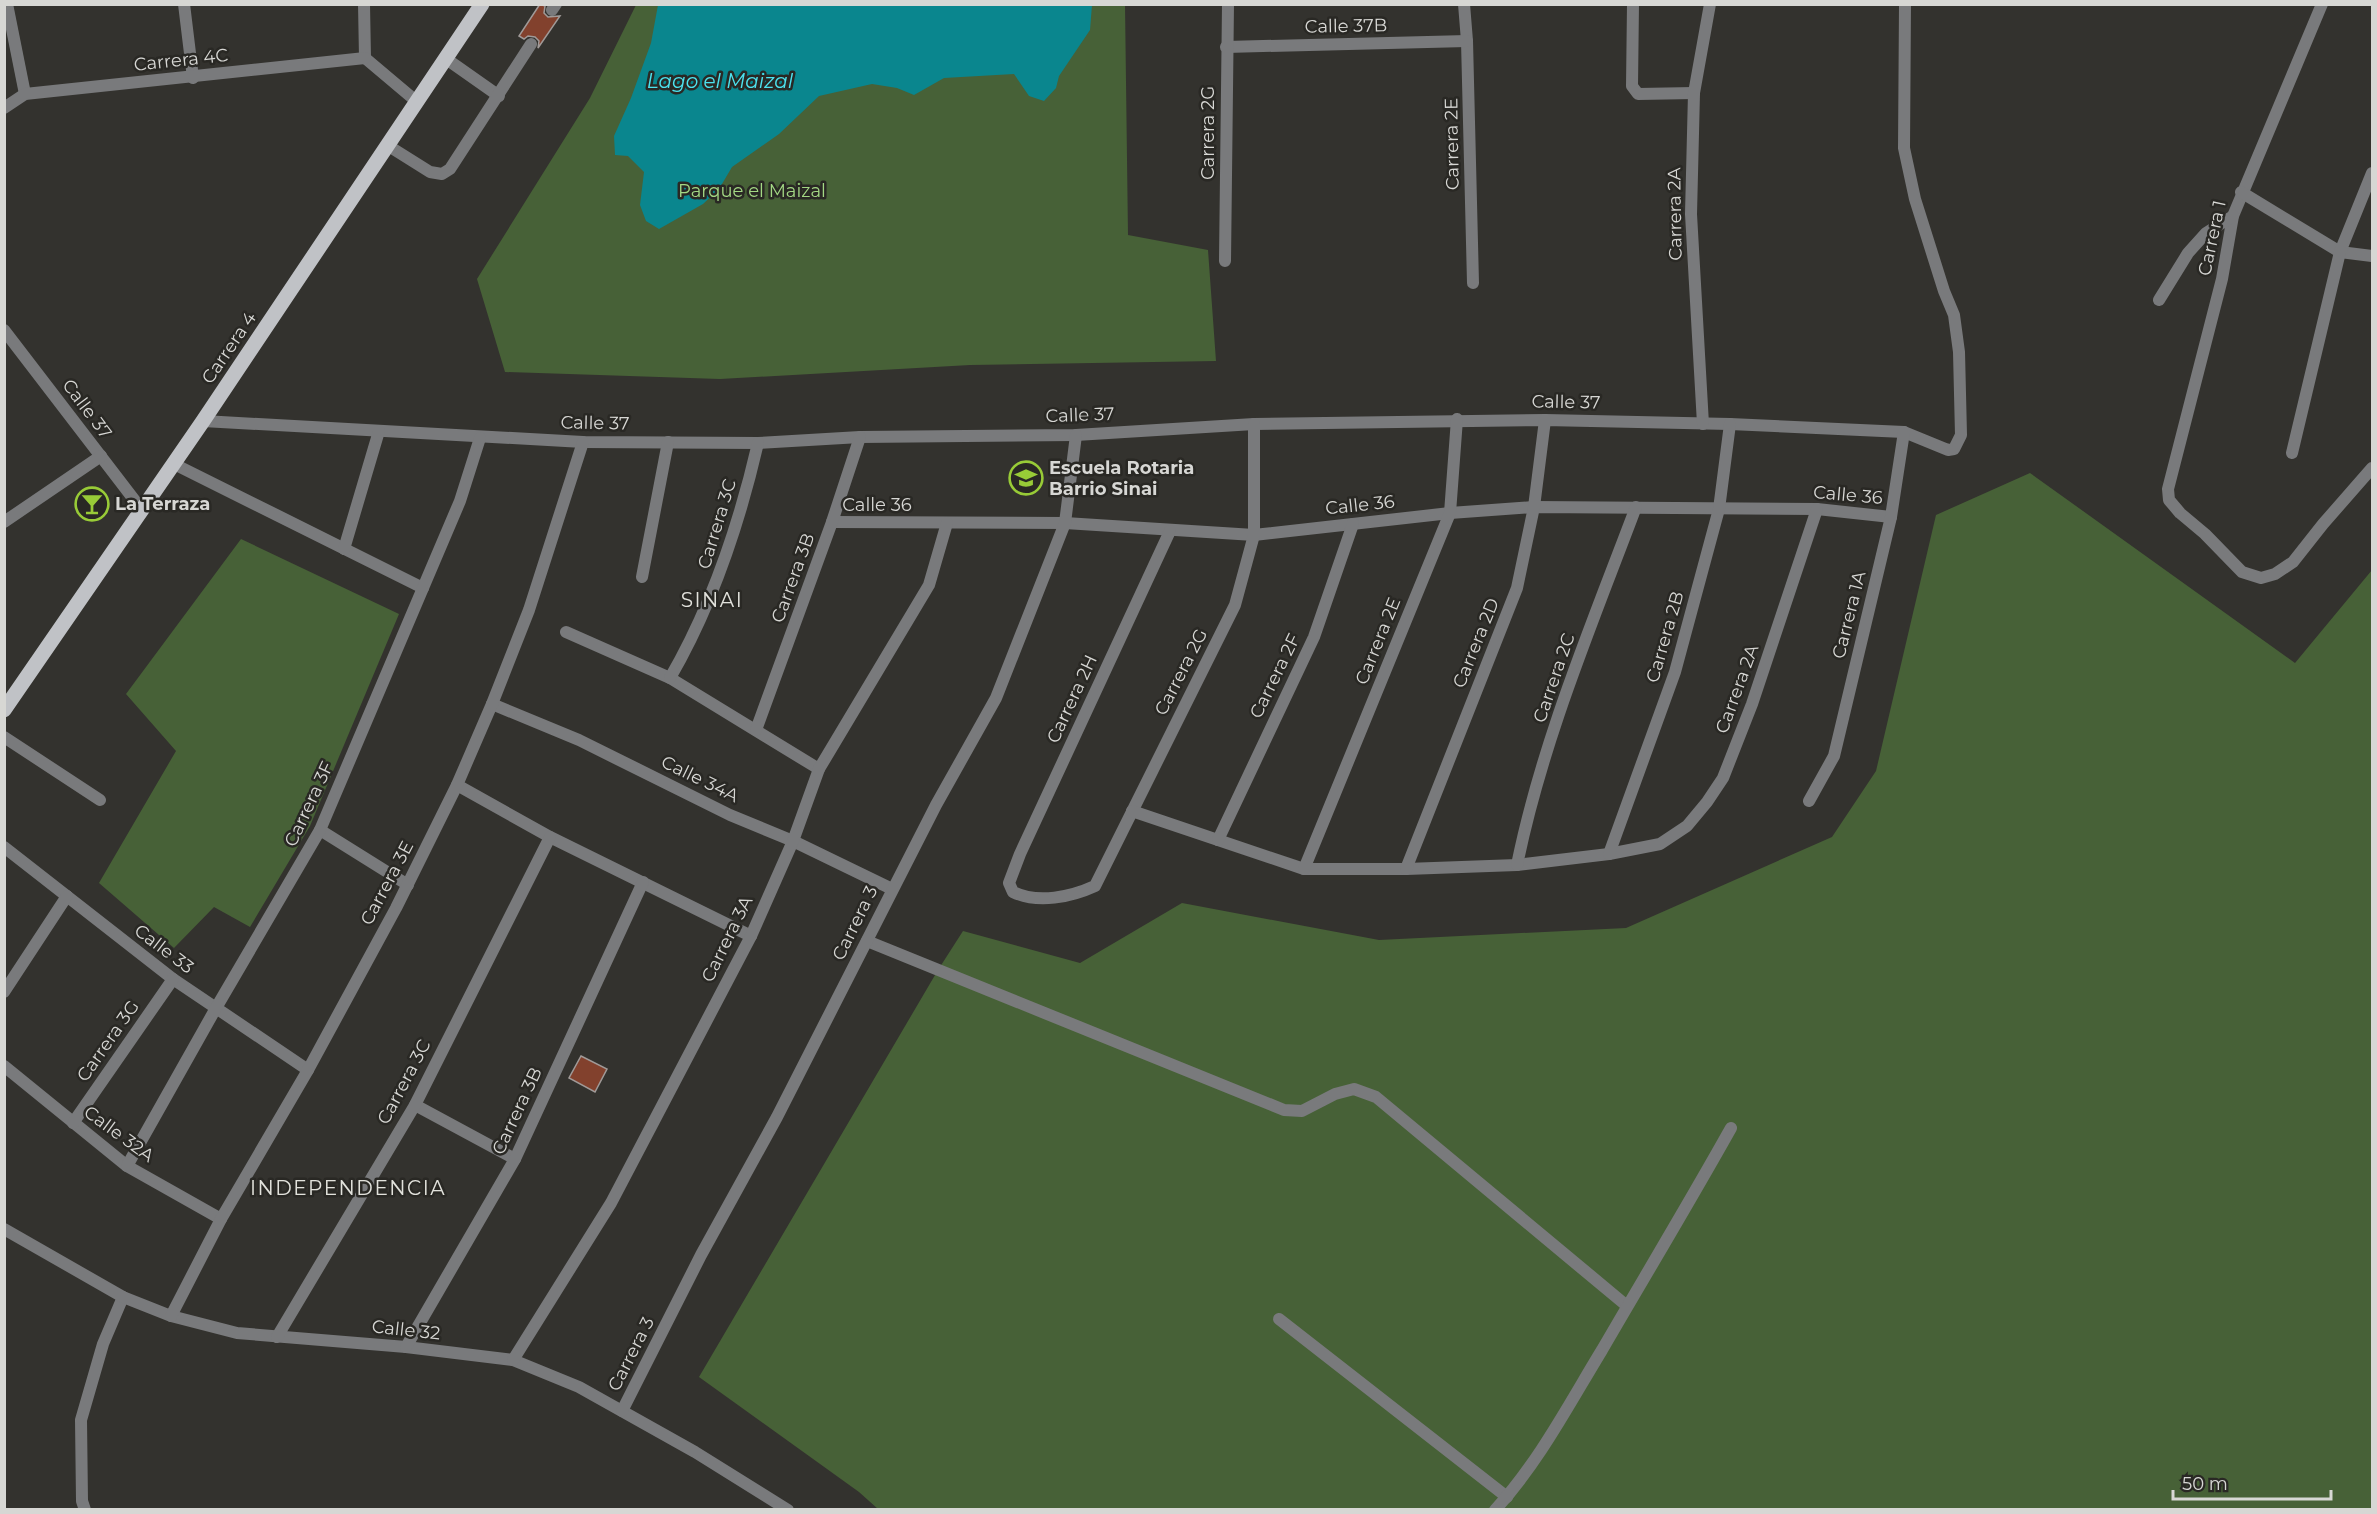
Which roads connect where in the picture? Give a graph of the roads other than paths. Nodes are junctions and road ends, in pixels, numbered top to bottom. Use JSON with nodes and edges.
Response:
{"nodes":[{"id":1,"x":7,"y":4,"type":"edge"},
{"id":2,"x":184,"y":4,"type":"edge"},
{"id":3,"x":364,"y":4,"type":"edge"},
{"id":4,"x":482,"y":4,"type":"edge"},
{"id":5,"x":1228,"y":4,"type":"edge"},
{"id":6,"x":1464,"y":4,"type":"edge"},
{"id":7,"x":1633,"y":4,"type":"edge"},
{"id":8,"x":1710,"y":4,"type":"edge"},
{"id":9,"x":1905,"y":4,"type":"edge"},
{"id":10,"x":2322,"y":4,"type":"edge"},
{"id":11,"x":1467,"y":41,"type":"junction"},
{"id":12,"x":531,"y":44,"type":"dead end"},
{"id":13,"x":1226,"y":46,"type":"junction"},
{"id":14,"x":365,"y":58,"type":"junction"},
{"id":15,"x":445,"y":58,"type":"junction"},
{"id":16,"x":193,"y":78,"type":"junction"},
{"id":17,"x":1694,"y":93,"type":"junction"},
{"id":18,"x":25,"y":94,"type":"junction"},
{"id":19,"x":499,"y":96,"type":"junction"},
{"id":20,"x":416,"y":101,"type":"junction"},
{"id":21,"x":4,"y":108,"type":"edge"},
{"id":22,"x":387,"y":145,"type":"junction"},
{"id":23,"x":2373,"y":173,"type":"edge"},
{"id":24,"x":2241,"y":192,"type":"junction"},
{"id":25,"x":2232,"y":216,"type":"junction"},
{"id":26,"x":2340,"y":252,"type":"junction"},
{"id":27,"x":2373,"y":256,"type":"edge"},
{"id":28,"x":1225,"y":261,"type":"dead end"},
{"id":29,"x":1473,"y":283,"type":"dead end"},
{"id":30,"x":2159,"y":300,"type":"dead end"},
{"id":31,"x":4,"y":330,"type":"edge"},
{"id":32,"x":1457,"y":419,"type":"junction"},
{"id":33,"x":1545,"y":420,"type":"junction"},
{"id":34,"x":203,"y":421,"type":"junction"},
{"id":35,"x":1254,"y":424,"type":"junction"},
{"id":36,"x":1703,"y":424,"type":"junction"},
{"id":37,"x":1730,"y":424,"type":"junction"},
{"id":38,"x":379,"y":431,"type":"junction"},
{"id":39,"x":1904,"y":432,"type":"junction"},
{"id":40,"x":1076,"y":435,"type":"junction"},
{"id":41,"x":860,"y":437,"type":"junction"},
{"id":42,"x":480,"y":438,"type":"junction"},
{"id":43,"x":583,"y":442,"type":"junction"},
{"id":44,"x":668,"y":442,"type":"junction"},
{"id":45,"x":758,"y":443,"type":"junction"},
{"id":46,"x":2292,"y":453,"type":"dead end"},
{"id":47,"x":100,"y":456,"type":"junction"},
{"id":48,"x":174,"y":464,"type":"junction"},
{"id":49,"x":2373,"y":468,"type":"edge"},
{"id":50,"x":1534,"y":507,"type":"junction"},
{"id":51,"x":1636,"y":507,"type":"junction"},
{"id":52,"x":1719,"y":509,"type":"junction"},
{"id":53,"x":1817,"y":509,"type":"junction"},
{"id":54,"x":142,"y":510,"type":"junction"},
{"id":55,"x":1450,"y":513,"type":"junction"},
{"id":56,"x":1891,"y":518,"type":"junction"},
{"id":57,"x":4,"y":522,"type":"edge"},
{"id":58,"x":832,"y":522,"type":"junction"},
{"id":59,"x":947,"y":523,"type":"junction"},
{"id":60,"x":1065,"y":523,"type":"junction"},
{"id":61,"x":1353,"y":524,"type":"junction"},
{"id":62,"x":1170,"y":531,"type":"junction"},
{"id":63,"x":1254,"y":535,"type":"junction"},
{"id":64,"x":344,"y":549,"type":"junction"},
{"id":65,"x":642,"y":577,"type":"dead end"},
{"id":66,"x":423,"y":588,"type":"junction"},
{"id":67,"x":566,"y":632,"type":"dead end"},
{"id":68,"x":670,"y":678,"type":"junction"},
{"id":69,"x":492,"y":704,"type":"junction"},
{"id":70,"x":4,"y":710,"type":"edge"},
{"id":71,"x":756,"y":730,"type":"junction"},
{"id":72,"x":4,"y":737,"type":"edge"},
{"id":73,"x":819,"y":770,"type":"junction"},
{"id":74,"x":457,"y":785,"type":"junction"},
{"id":75,"x":100,"y":800,"type":"dead end"},
{"id":76,"x":1809,"y":801,"type":"dead end"},
{"id":77,"x":1132,"y":811,"type":"junction"},
{"id":78,"x":320,"y":830,"type":"junction"},
{"id":79,"x":550,"y":837,"type":"junction"},
{"id":80,"x":1218,"y":840,"type":"junction"},
{"id":81,"x":793,"y":841,"type":"junction"},
{"id":82,"x":4,"y":847,"type":"edge"},
{"id":83,"x":1609,"y":854,"type":"junction"},
{"id":84,"x":1517,"y":866,"type":"junction"},
{"id":85,"x":1304,"y":869,"type":"junction"},
{"id":86,"x":1406,"y":869,"type":"junction"},
{"id":87,"x":643,"y":882,"type":"junction"},
{"id":88,"x":1009,"y":883,"type":"joint"},
{"id":89,"x":408,"y":885,"type":"junction"},
{"id":90,"x":892,"y":889,"type":"junction"},
{"id":91,"x":67,"y":896,"type":"junction"},
{"id":92,"x":751,"y":936,"type":"junction"},
{"id":93,"x":867,"y":941,"type":"junction"},
{"id":94,"x":173,"y":979,"type":"junction"},
{"id":95,"x":4,"y":992,"type":"edge"},
{"id":96,"x":216,"y":1008,"type":"junction"},
{"id":97,"x":4,"y":1066,"type":"edge"},
{"id":98,"x":308,"y":1070,"type":"junction"},
{"id":99,"x":415,"y":1105,"type":"junction"},
{"id":100,"x":73,"y":1123,"type":"junction"},
{"id":101,"x":1731,"y":1128,"type":"dead end"},
{"id":102,"x":515,"y":1159,"type":"junction"},
{"id":103,"x":127,"y":1166,"type":"junction"},
{"id":104,"x":221,"y":1219,"type":"junction"},
{"id":105,"x":4,"y":1229,"type":"edge"},
{"id":106,"x":123,"y":1296,"type":"junction"},
{"id":107,"x":1627,"y":1306,"type":"junction"},
{"id":108,"x":171,"y":1316,"type":"junction"},
{"id":109,"x":1279,"y":1319,"type":"dead end"},
{"id":110,"x":277,"y":1337,"type":"junction"},
{"id":111,"x":406,"y":1347,"type":"junction"},
{"id":112,"x":513,"y":1360,"type":"junction"},
{"id":113,"x":622,"y":1411,"type":"junction"},
{"id":114,"x":1507,"y":1497,"type":"junction"},
{"id":115,"x":85,"y":1509,"type":"edge"},
{"id":116,"x":788,"y":1509,"type":"edge"},
{"id":117,"x":1496,"y":1509,"type":"edge"}],
"edges":[{"from":1,"to":18,"type":"street"},
{"from":2,"to":16,"type":"street"},
{"from":3,"to":14,"type":"street"},
{"from":4,"to":15,"type":"main road","name":"Carrera 4"},
{"from":5,"to":13,"type":"street","name":"Carrera 2G"},
{"from":6,"to":11,"type":"street","name":"Carrera 2E"},
{"from":7,"to":17,"type":"street"},
{"from":8,"to":17,"type":"street","name":"Carrera 2A"},
{"from":9,"to":39,"type":"street","name":"Calle 37"},
{"from":10,"to":24,"type":"street","name":"Carrera 1"},
{"from":11,"to":13,"type":"street","name":"Calle 37B"},
{"from":11,"to":29,"type":"street","name":"Carrera 2E"},
{"from":12,"to":19,"type":"street"},
{"from":13,"to":28,"type":"street","name":"Carrera 2G"},
{"from":14,"to":16,"type":"street","name":"Carrera 4C"},
{"from":14,"to":20,"type":"street"},
{"from":15,"to":19,"type":"street"},
{"from":15,"to":20,"type":"main road","name":"Carrera 4"},
{"from":16,"to":18,"type":"street","name":"Carrera 4C"},
{"from":17,"to":36,"type":"street","name":"Carrera 2A"},
{"from":18,"to":21,"type":"street","name":"Carrera 4C"},
{"from":19,"to":22,"type":"street"},
{"from":20,"to":22,"type":"main road","name":"Carrera 4"},
{"from":22,"to":34,"type":"main road","name":"Carrera 4"},
{"from":23,"to":26,"type":"street"},
{"from":24,"to":25,"type":"street","name":"Carrera 1"},
{"from":24,"to":26,"type":"street"},
{"from":25,"to":30,"type":"street"},
{"from":25,"to":49,"type":"street","name":"Carrera 1"},
{"from":26,"to":27,"type":"street"},
{"from":26,"to":46,"type":"street"},
{"from":31,"to":47,"type":"street","name":"Calle 37"},
{"from":32,"to":33,"type":"street","name":"Calle 37"},
{"from":32,"to":35,"type":"street","name":"Calle 37"},
{"from":32,"to":55,"type":"street","name":"Carrera 2E"},
{"from":33,"to":36,"type":"street","name":"Calle 37"},
{"from":33,"to":50,"type":"street","name":"Carrera 2D"},
{"from":34,"to":38,"type":"street","name":"Calle 37"},
{"from":34,"to":48,"type":"main road","name":"Carrera 4"},
{"from":35,"to":40,"type":"street","name":"Calle 37"},
{"from":35,"to":63,"type":"street","name":"Carrera 2G"},
{"from":36,"to":37,"type":"street","name":"Calle 37"},
{"from":37,"to":39,"type":"street","name":"Calle 37"},
{"from":37,"to":52,"type":"street","name":"Carrera 2B"},
{"from":38,"to":42,"type":"street","name":"Calle 37"},
{"from":38,"to":64,"type":"street"},
{"from":39,"to":56,"type":"street","name":"Carrera 1A"},
{"from":40,"to":41,"type":"street","name":"Calle 37"},
{"from":40,"to":60,"type":"street","name":"Carrera 3"},
{"from":41,"to":45,"type":"street","name":"Calle 37"},
{"from":41,"to":58,"type":"street","name":"Carrera 3B"},
{"from":42,"to":43,"type":"street","name":"Calle 37"},
{"from":42,"to":66,"type":"street","name":"Carrera 3F"},
{"from":43,"to":44,"type":"street","name":"Calle 37"},
{"from":43,"to":69,"type":"street","name":"Carrera 3E"},
{"from":44,"to":45,"type":"street","name":"Calle 37"},
{"from":44,"to":65,"type":"street"},
{"from":45,"to":68,"type":"street","name":"Carrera 3C"},
{"from":47,"to":54,"type":"street","name":"Calle 37"},
{"from":47,"to":57,"type":"street"},
{"from":48,"to":54,"type":"main road","name":"Carrera 4"},
{"from":48,"to":64,"type":"street"},
{"from":50,"to":51,"type":"street","name":"Calle 36"},
{"from":50,"to":55,"type":"street","name":"Calle 36"},
{"from":50,"to":86,"type":"street","name":"Carrera 2D"},
{"from":51,"to":52,"type":"street","name":"Calle 36"},
{"from":51,"to":84,"type":"street","name":"Carrera 2C"},
{"from":52,"to":53,"type":"street","name":"Calle 36"},
{"from":52,"to":83,"type":"street","name":"Carrera 2B"},
{"from":53,"to":56,"type":"street","name":"Calle 36"},
{"from":53,"to":83,"type":"street","name":"Carrera 2A"},
{"from":54,"to":70,"type":"main road","name":"Carrera 4"},
{"from":55,"to":61,"type":"street","name":"Calle 36"},
{"from":55,"to":85,"type":"street","name":"Carrera 2E"},
{"from":56,"to":76,"type":"street","name":"Carrera 1A"},
{"from":58,"to":59,"type":"street","name":"Calle 36"},
{"from":58,"to":71,"type":"street","name":"Carrera 3B"},
{"from":59,"to":60,"type":"street","name":"Calle 36"},
{"from":59,"to":73,"type":"street","name":"Carrera 3A"},
{"from":60,"to":62,"type":"street","name":"Calle 36"},
{"from":60,"to":90,"type":"street","name":"Carrera 3"},
{"from":61,"to":63,"type":"street","name":"Calle 36"},
{"from":61,"to":80,"type":"street","name":"Carrera 2F"},
{"from":62,"to":63,"type":"street","name":"Calle 36"},
{"from":62,"to":88,"type":"street","name":"Carrera 2H"},
{"from":63,"to":77,"type":"street","name":"Carrera 2G"},
{"from":64,"to":66,"type":"street"},
{"from":66,"to":78,"type":"street","name":"Carrera 3F"},
{"from":67,"to":68,"type":"street"},
{"from":68,"to":71,"type":"street"},
{"from":69,"to":74,"type":"street","name":"Carrera 3E"},
{"from":69,"to":81,"type":"street","name":"Calle 34A"},
{"from":71,"to":73,"type":"street"},
{"from":72,"to":75,"type":"street"},
{"from":73,"to":81,"type":"street","name":"Carrera 3A"},
{"from":74,"to":79,"type":"street"},
{"from":74,"to":89,"type":"street","name":"Carrera 3E"},
{"from":77,"to":80,"type":"street","name":"Carrera 2A"},
{"from":77,"to":88,"type":"street","name":"Carrera 2G"},
{"from":78,"to":89,"type":"street"},
{"from":78,"to":96,"type":"street","name":"Carrera 3F"},
{"from":79,"to":87,"type":"street"},
{"from":79,"to":99,"type":"street","name":"Carrera 3C"},
{"from":80,"to":85,"type":"street","name":"Carrera 2A"},
{"from":81,"to":90,"type":"street","name":"Calle 34A"},
{"from":81,"to":92,"type":"street","name":"Carrera 3A"},
{"from":82,"to":91,"type":"street","name":"Calle 33"},
{"from":83,"to":84,"type":"street","name":"Carrera 2A"},
{"from":84,"to":86,"type":"street","name":"Carrera 2A"},
{"from":85,"to":86,"type":"street","name":"Carrera 2A"},
{"from":87,"to":92,"type":"street"},
{"from":87,"to":102,"type":"street","name":"Carrera 3B"},
{"from":89,"to":98,"type":"street","name":"Carrera 3E"},
{"from":90,"to":93,"type":"street","name":"Carrera 3"},
{"from":91,"to":94,"type":"street","name":"Calle 33"},
{"from":91,"to":95,"type":"street"},
{"from":92,"to":112,"type":"street","name":"Carrera 3A"},
{"from":93,"to":107,"type":"street"},
{"from":93,"to":113,"type":"street","name":"Carrera 3"},
{"from":94,"to":96,"type":"street","name":"Calle 33"},
{"from":94,"to":100,"type":"street","name":"Carrera 3G"},
{"from":96,"to":98,"type":"street","name":"Calle 33"},
{"from":96,"to":103,"type":"street","name":"Carrera 3F"},
{"from":97,"to":100,"type":"street","name":"Calle 32A"},
{"from":98,"to":104,"type":"street","name":"Carrera 3E"},
{"from":99,"to":102,"type":"street"},
{"from":99,"to":110,"type":"street","name":"Carrera 3C"},
{"from":100,"to":103,"type":"street","name":"Calle 32A"},
{"from":101,"to":107,"type":"street"},
{"from":102,"to":111,"type":"street","name":"Carrera 3B"},
{"from":103,"to":104,"type":"street","name":"Calle 32A"},
{"from":104,"to":108,"type":"street","name":"Carrera 3E"},
{"from":105,"to":106,"type":"street","name":"Calle 32"},
{"from":106,"to":108,"type":"street","name":"Calle 32"},
{"from":106,"to":115,"type":"street"},
{"from":107,"to":114,"type":"street"},
{"from":108,"to":110,"type":"street","name":"Calle 32"},
{"from":109,"to":114,"type":"street"},
{"from":110,"to":111,"type":"street","name":"Calle 32"},
{"from":111,"to":112,"type":"street","name":"Calle 32"},
{"from":112,"to":113,"type":"street","name":"Calle 32"},
{"from":113,"to":116,"type":"street","name":"Calle 32"},
{"from":114,"to":117,"type":"street"}]}
